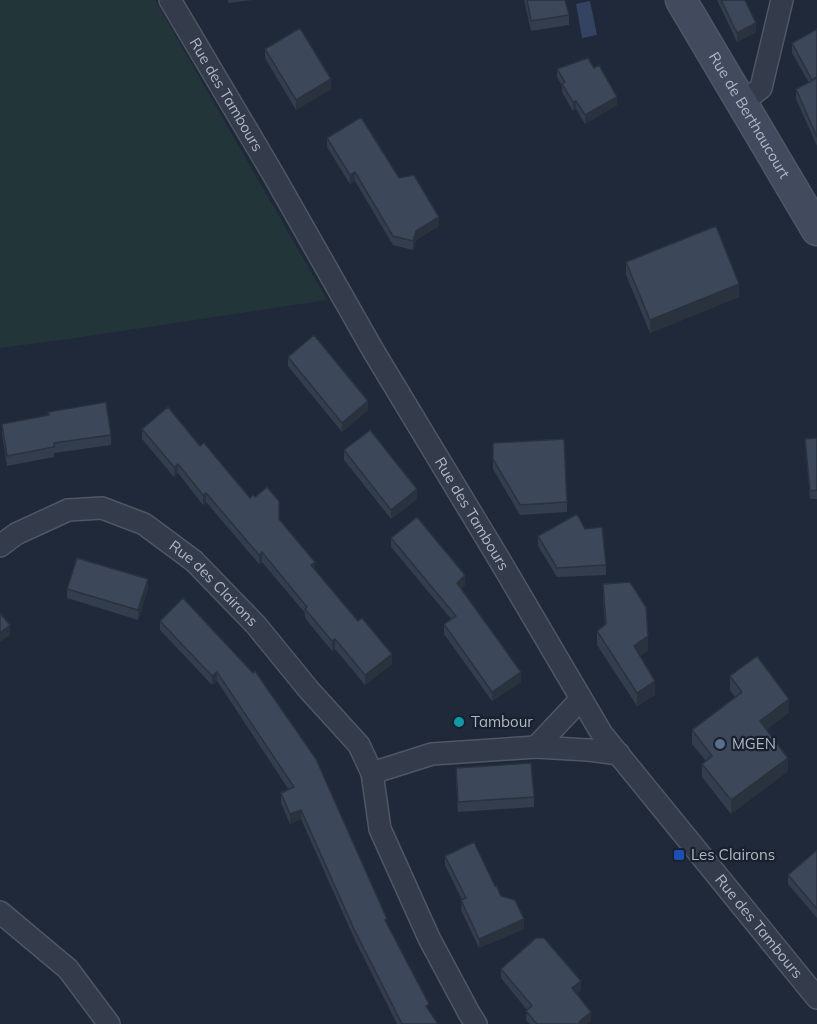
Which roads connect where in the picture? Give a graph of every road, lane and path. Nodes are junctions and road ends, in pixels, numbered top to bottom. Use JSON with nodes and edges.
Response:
{"nodes":[{"id":1,"x":170,"y":0,"type":"edge"},
{"id":2,"x":681,"y":0,"type":"edge"},
{"id":3,"x":782,"y":0,"type":"edge"},
{"id":4,"x":742,"y":103,"type":"junction"},
{"id":5,"x":817,"y":230,"type":"edge"},
{"id":6,"x":0,"y":546,"type":"edge"},
{"id":7,"x":581,"y":699,"type":"junction"},
{"id":8,"x":536,"y":747,"type":"junction"},
{"id":9,"x":619,"y":754,"type":"junction"},
{"id":10,"x":372,"y":773,"type":"junction"},
{"id":11,"x":0,"y":912,"type":"edge"},
{"id":12,"x":817,"y":998,"type":"edge"},
{"id":13,"x":109,"y":1024,"type":"edge"},
{"id":14,"x":476,"y":1024,"type":"edge"}],
"edges":[{"from":1,"to":7,"type":"street","name":"Rue des Tambours"},
{"from":2,"to":4,"type":"main road","name":"Rue de Berthaucourt"},
{"from":3,"to":4,"type":"street"},
{"from":4,"to":5,"type":"main road","name":"Rue de Berthaucourt"},
{"from":6,"to":10,"type":"street","name":"Rue des Clairons"},
{"from":7,"to":8,"type":"street"},
{"from":7,"to":9,"type":"street","name":"Rue des Tambours"},
{"from":8,"to":9,"type":"street"},
{"from":8,"to":10,"type":"street"},
{"from":9,"to":12,"type":"street","name":"Rue des Tambours"},
{"from":10,"to":14,"type":"street","name":"Rue des Clairons"},
{"from":11,"to":13,"type":"street"}]}
